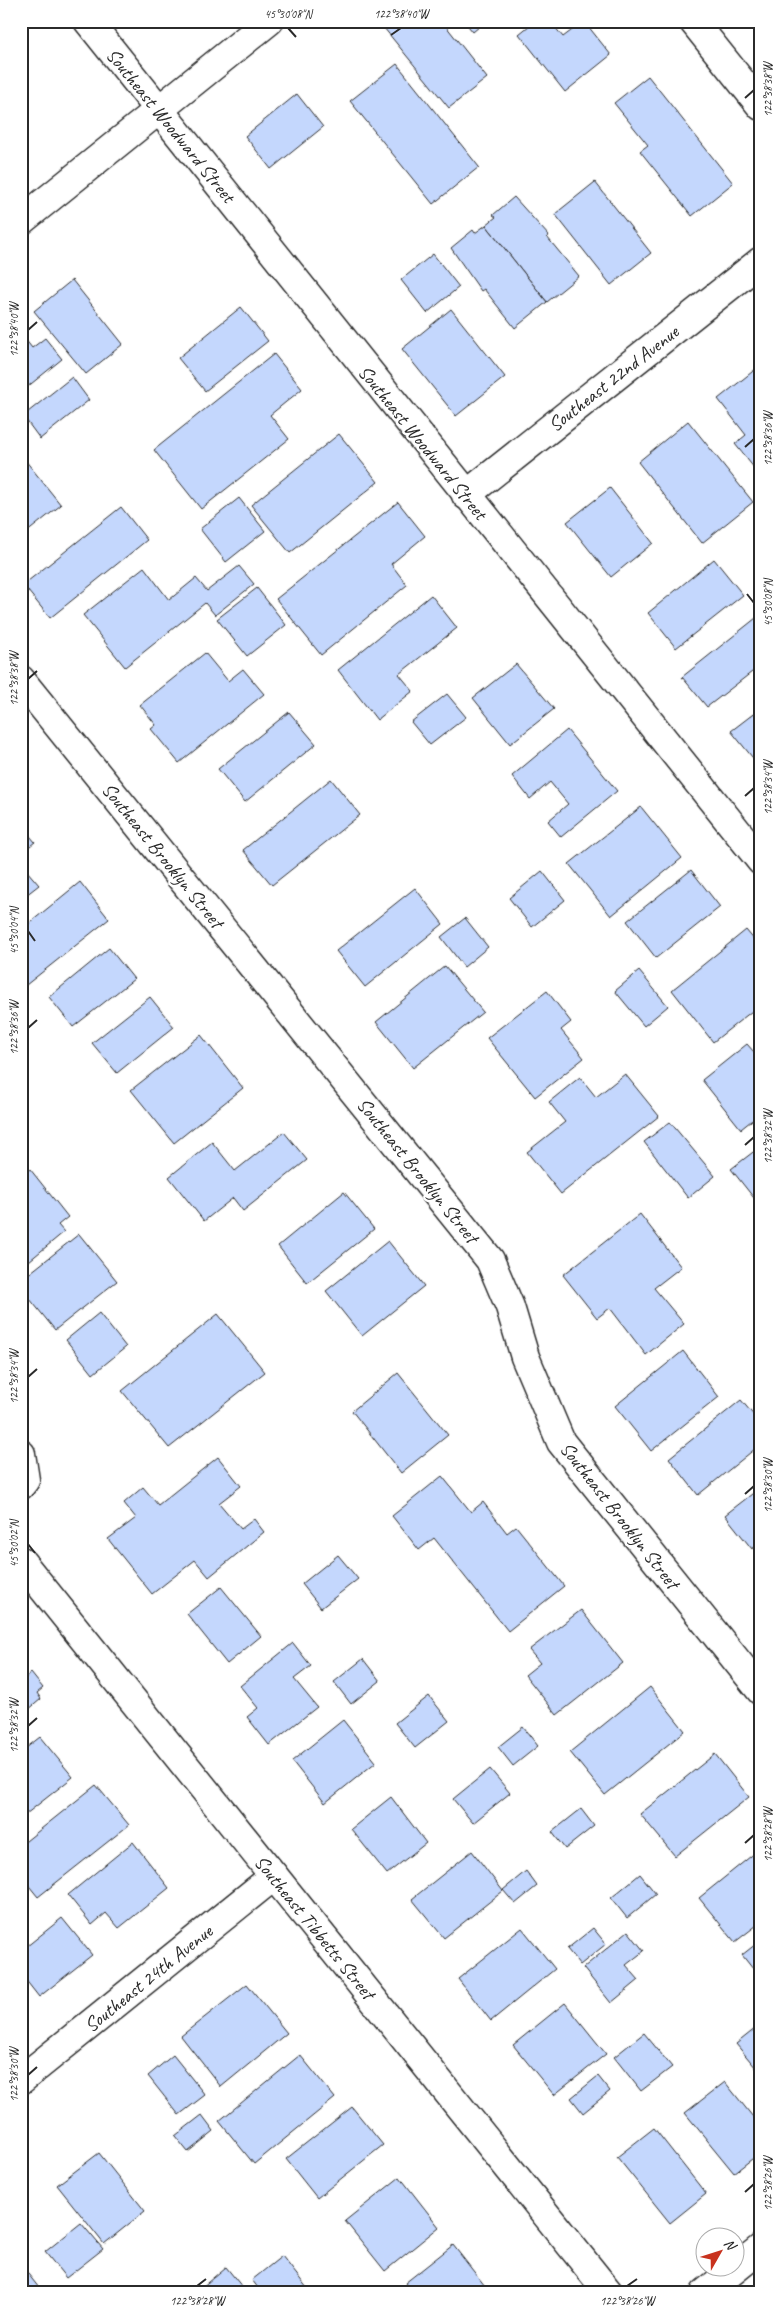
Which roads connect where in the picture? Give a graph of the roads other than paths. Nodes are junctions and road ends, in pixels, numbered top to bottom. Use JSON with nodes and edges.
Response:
{"nodes":[{"id":1,"x":88,"y":21,"type":"edge"},
{"id":2,"x":268,"y":21,"type":"edge"},
{"id":3,"x":693,"y":21,"type":"edge"},
{"id":4,"x":761,"y":106,"type":"edge"},
{"id":5,"x":159,"y":110,"type":"junction"},
{"id":6,"x":21,"y":221,"type":"edge"},
{"id":7,"x":761,"y":261,"type":"edge"},
{"id":8,"x":466,"y":495,"type":"junction"},
{"id":9,"x":21,"y":680,"type":"edge"},
{"id":10,"x":761,"y":860,"type":"edge"},
{"id":11,"x":21,"y":1454,"type":"edge"},
{"id":12,"x":21,"y":1485,"type":"edge"},
{"id":13,"x":21,"y":1561,"type":"edge"},
{"id":14,"x":761,"y":1691,"type":"edge"},
{"id":15,"x":274,"y":1876,"type":"junction"},
{"id":16,"x":21,"y":2080,"type":"edge"},
{"id":17,"x":761,"y":2248,"type":"edge"},
{"id":18,"x":609,"y":2293,"type":"edge"},
{"id":19,"x":705,"y":2293,"type":"edge"}],
"edges":[{"from":1,"to":5,"type":"street","name":"Southeast Woodward Street"},
{"from":2,"to":5,"type":"street"},
{"from":3,"to":4,"type":"street"},
{"from":5,"to":6,"type":"street"},
{"from":5,"to":8,"type":"street","name":"Southeast Woodward Street"},
{"from":7,"to":8,"type":"street","name":"Southeast 22nd Avenue"},
{"from":8,"to":10,"type":"street","name":"Southeast Woodward Street"},
{"from":9,"to":14,"type":"street","name":"Southeast Brooklyn Street"},
{"from":11,"to":12,"type":"street"},
{"from":13,"to":15,"type":"street","name":"Southeast Tibbetts Street"},
{"from":15,"to":16,"type":"street","name":"Southeast 24th Avenue"},
{"from":15,"to":18,"type":"street","name":"Southeast Tibbetts Street"},
{"from":17,"to":19,"type":"street"}]}
